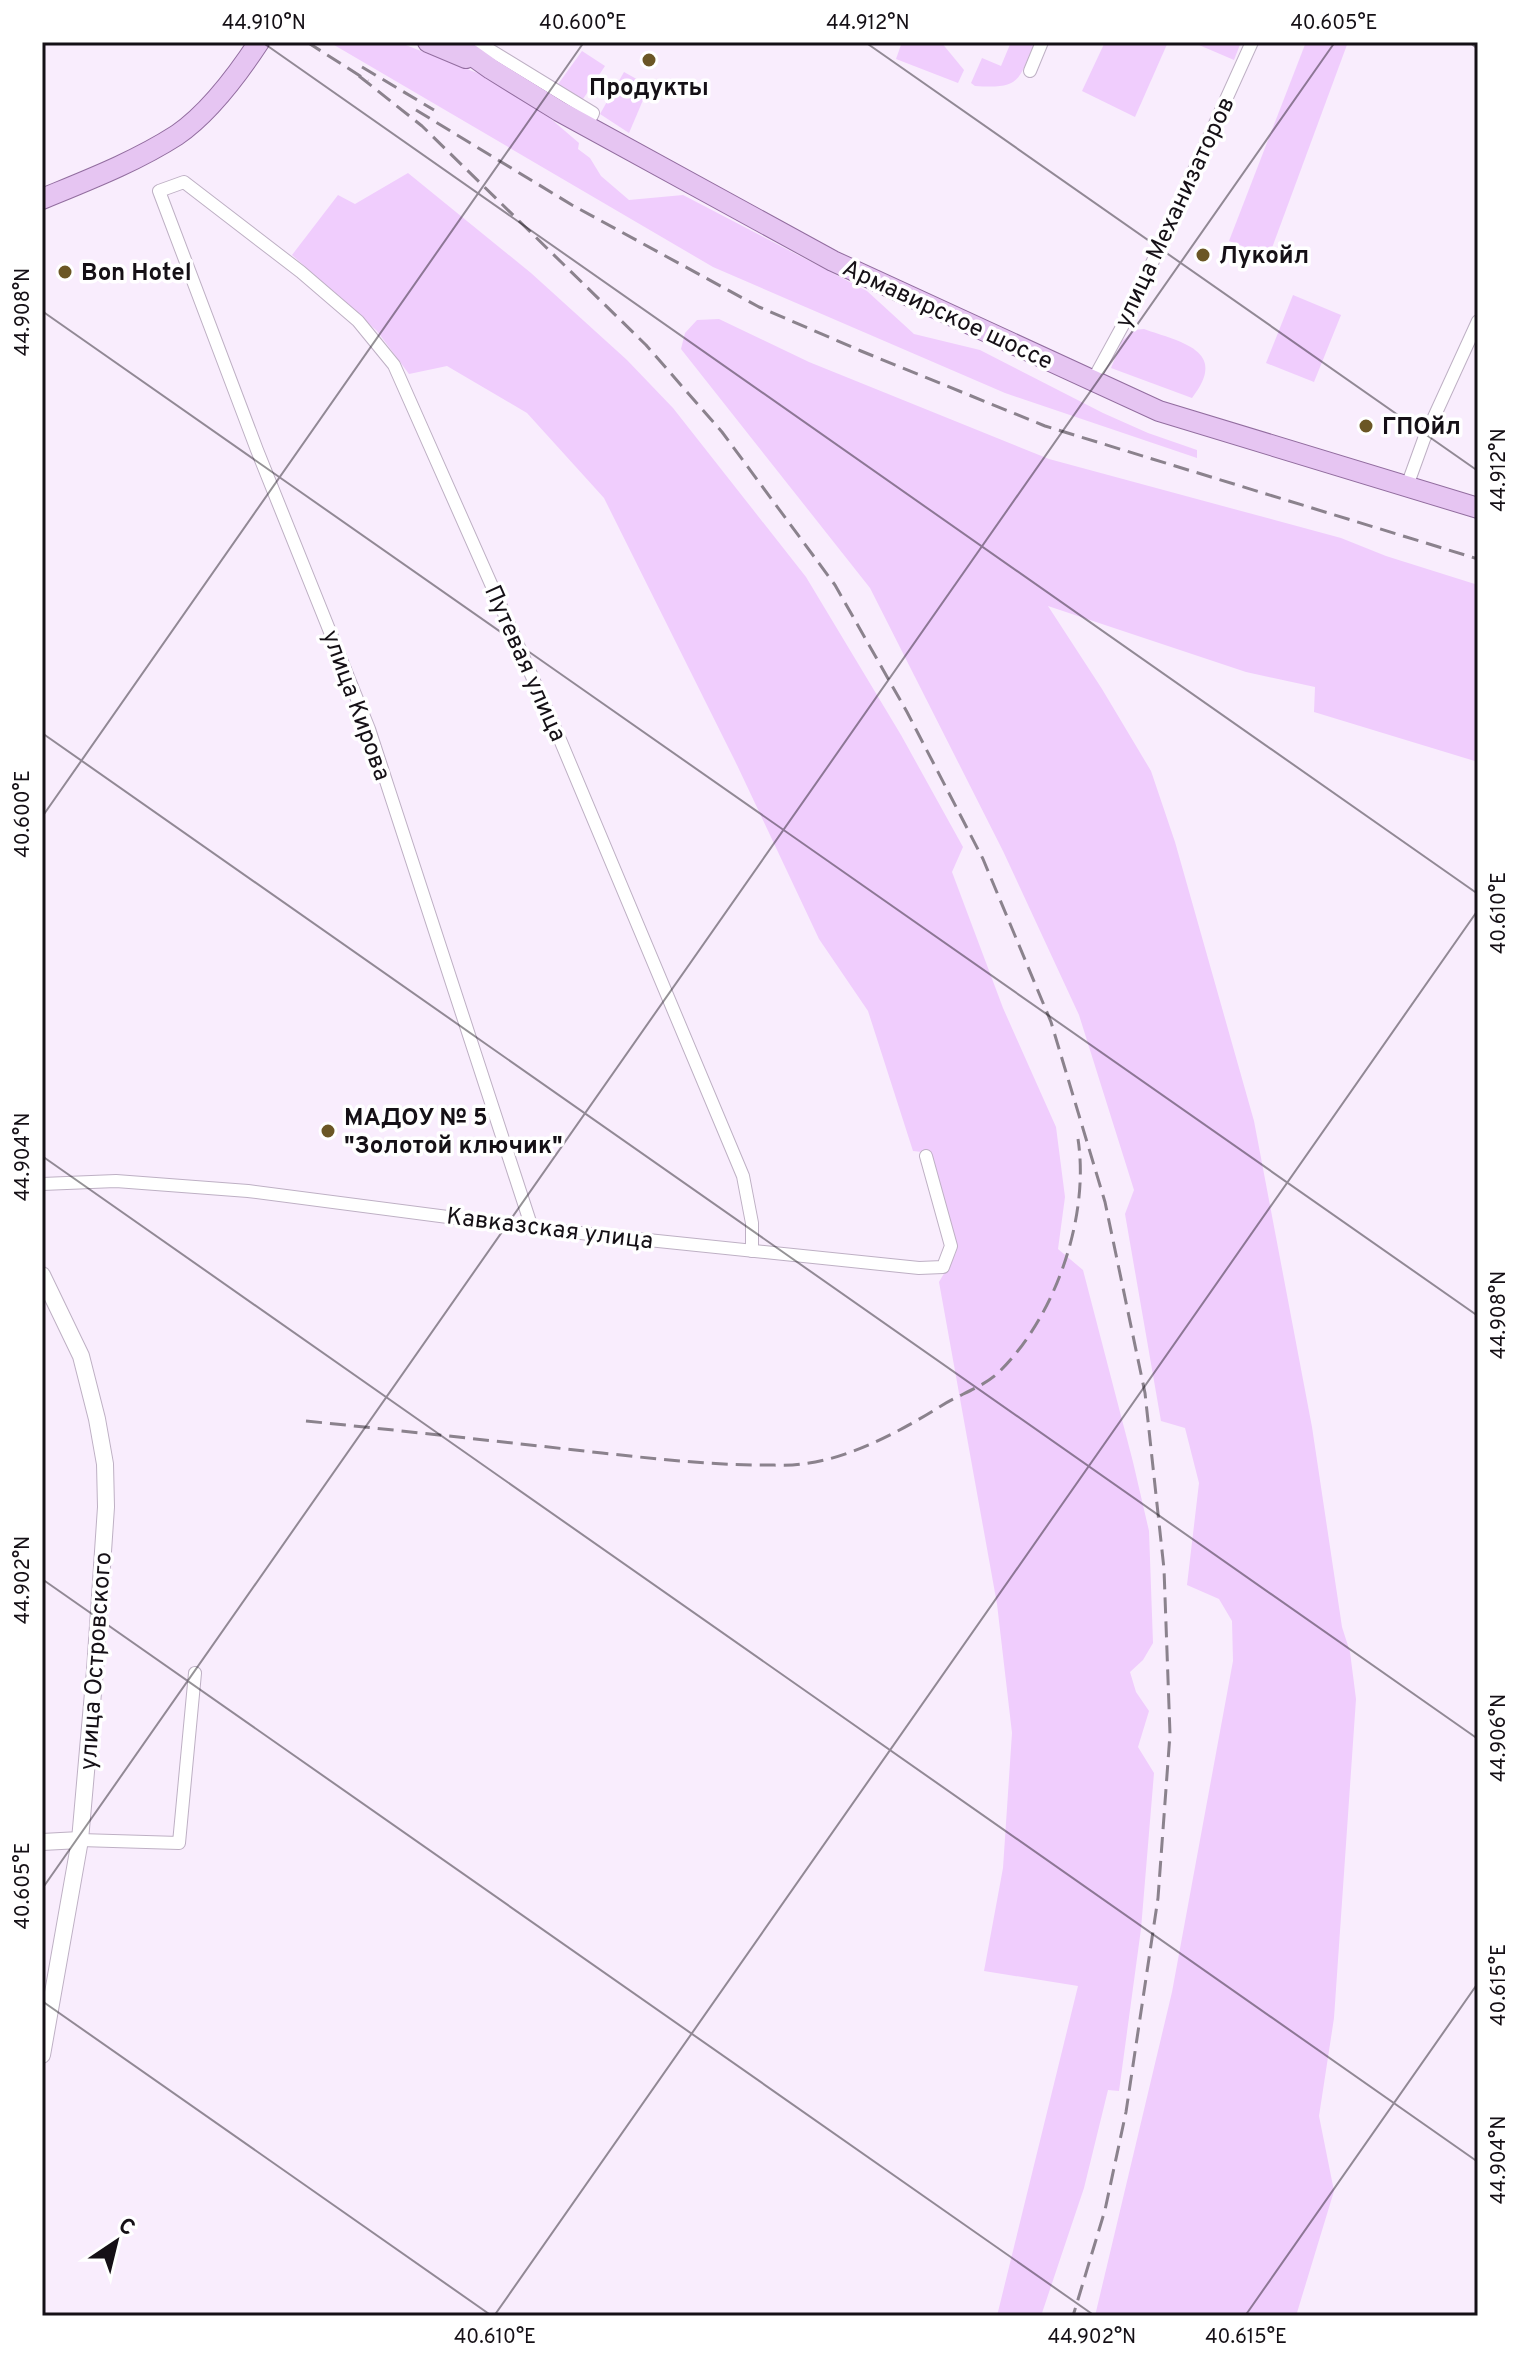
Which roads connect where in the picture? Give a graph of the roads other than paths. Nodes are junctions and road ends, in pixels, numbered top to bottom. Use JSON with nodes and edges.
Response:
{"nodes":[{"id":1,"x":428,"y":42,"type":"edge"},
{"id":2,"x":453,"y":42,"type":"edge"},
{"id":3,"x":477,"y":42,"type":"edge"},
{"id":4,"x":1042,"y":42,"type":"edge"},
{"id":5,"x":1252,"y":42,"type":"edge"},
{"id":6,"x":255,"y":49,"type":"edge"},
{"id":7,"x":491,"y":69,"type":"junction"},
{"id":8,"x":1030,"y":71,"type":"dead end"},
{"id":9,"x":586,"y":127,"type":"junction"},
{"id":10,"x":159,"y":191,"type":"joint"},
{"id":11,"x":42,"y":199,"type":"edge"},
{"id":12,"x":1478,"y":321,"type":"edge"},
{"id":13,"x":1093,"y":380,"type":"junction"},
{"id":14,"x":1407,"y":486,"type":"junction"},
{"id":15,"x":1478,"y":508,"type":"edge"},
{"id":16,"x":926,"y":1156,"type":"dead end"},
{"id":17,"x":42,"y":1184,"type":"edge"},
{"id":18,"x":532,"y":1228,"type":"junction"},
{"id":19,"x":752,"y":1251,"type":"junction"},
{"id":20,"x":42,"y":1275,"type":"edge"},
{"id":21,"x":195,"y":1673,"type":"dead end"},
{"id":22,"x":80,"y":1840,"type":"junction"},
{"id":23,"x":42,"y":1842,"type":"edge"},
{"id":24,"x":42,"y":2055,"type":"edge"}],
"edges":[{"from":1,"to":7,"type":"main road"},
{"from":2,"to":7,"type":"main road","name":"Армавирское шоссе"},
{"from":3,"to":9,"type":"street"},
{"from":4,"to":8,"type":"street"},
{"from":5,"to":13,"type":"street","name":"улица Механизаторов"},
{"from":6,"to":11,"type":"main road"},
{"from":7,"to":9,"type":"main road","name":"Армавирское шоссе"},
{"from":9,"to":13,"type":"main road","name":"Армавирское шоссе"},
{"from":10,"to":18,"type":"street","name":"улица Кирова"},
{"from":10,"to":19,"type":"street","name":"Путевая улица"},
{"from":12,"to":14,"type":"street"},
{"from":13,"to":14,"type":"main road","name":"Армавирское шоссе"},
{"from":14,"to":15,"type":"main road","name":"Армавирское шоссе"},
{"from":16,"to":19,"type":"street","name":"Кавказская улица"},
{"from":17,"to":18,"type":"street","name":"Кавказская улица"},
{"from":18,"to":19,"type":"street","name":"Кавказская улица"},
{"from":20,"to":22,"type":"street","name":"улица Островского"},
{"from":21,"to":22,"type":"street"},
{"from":22,"to":23,"type":"street"},
{"from":22,"to":24,"type":"street","name":"улица Островского"}]}
